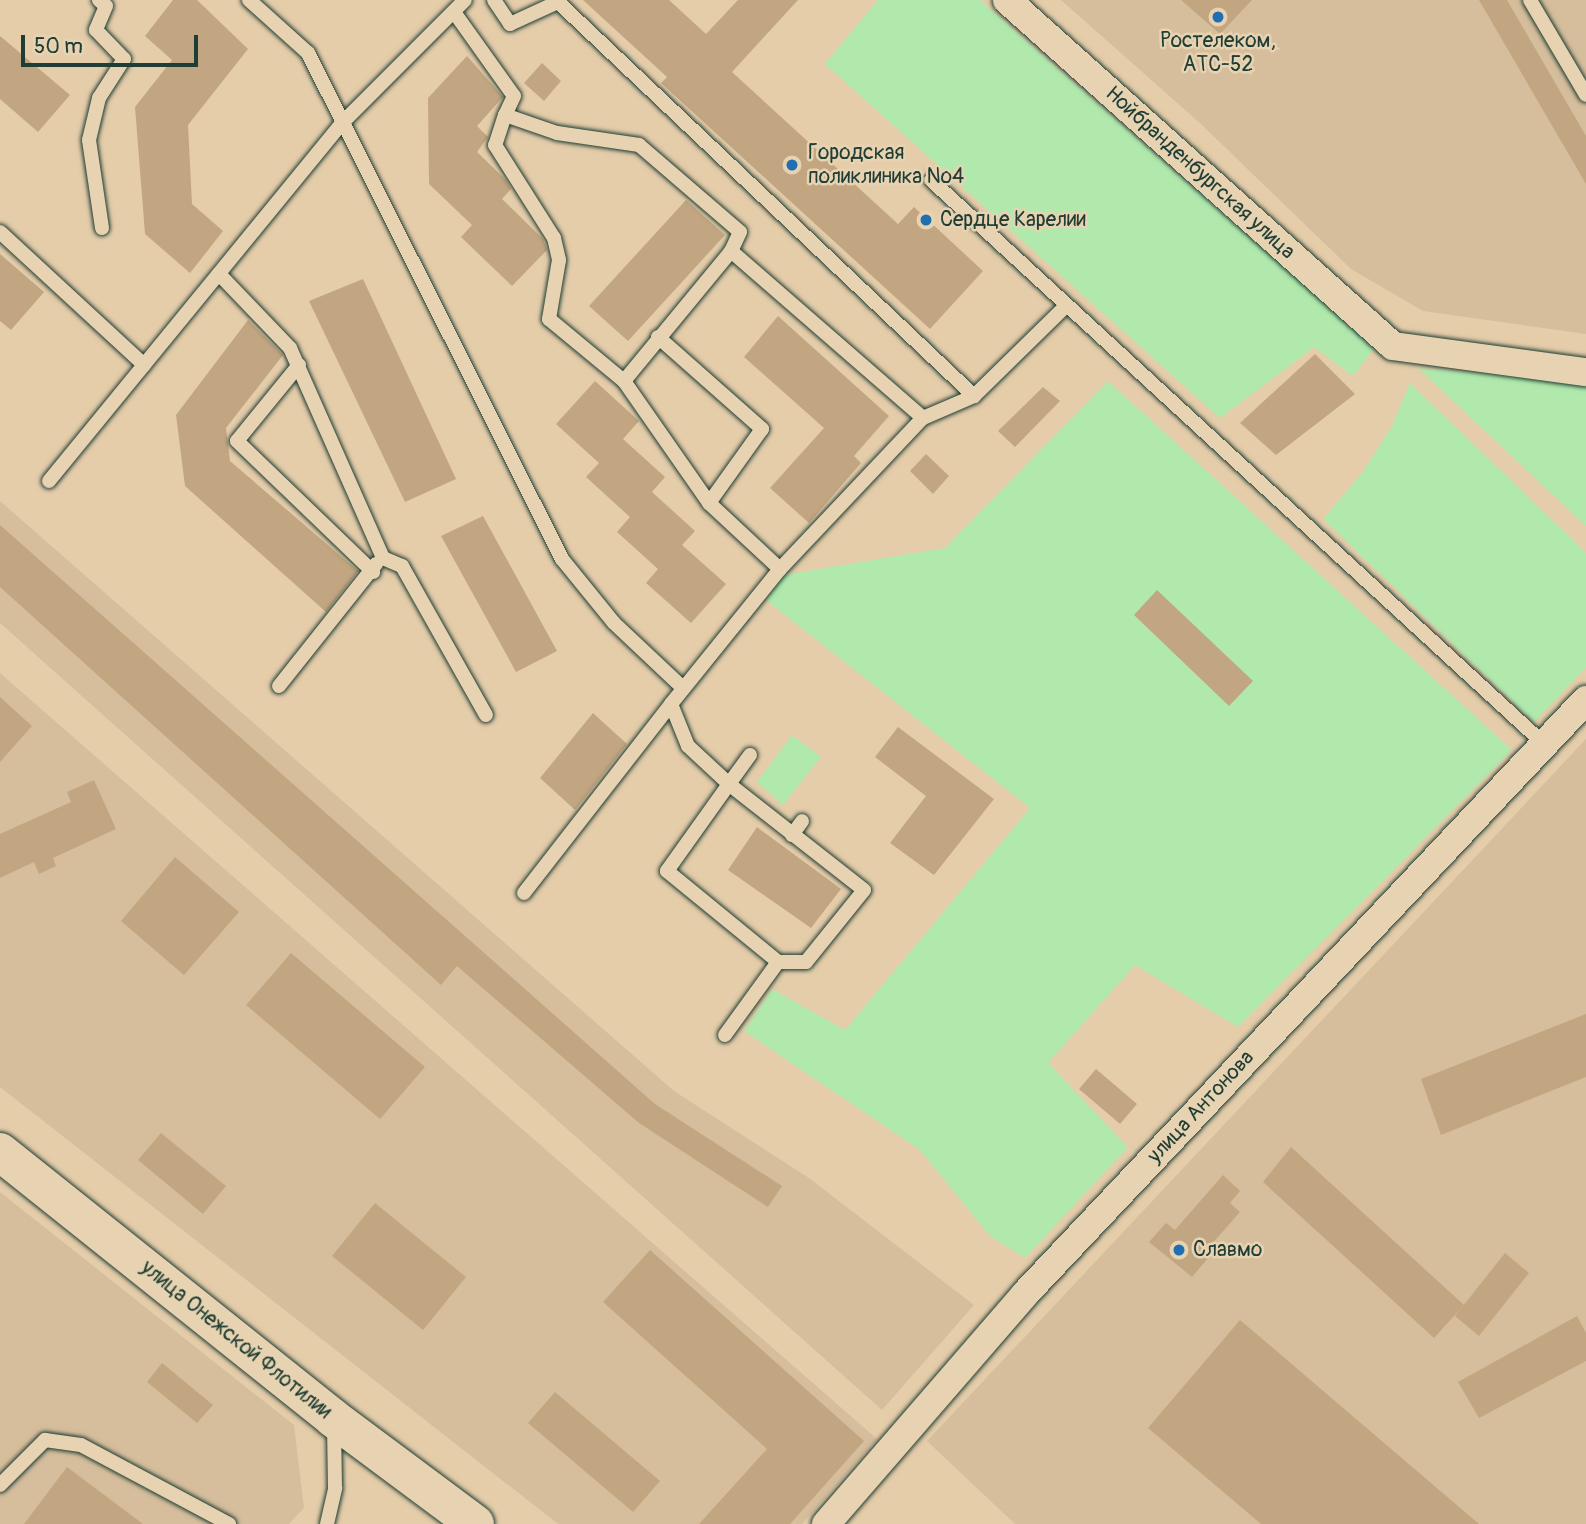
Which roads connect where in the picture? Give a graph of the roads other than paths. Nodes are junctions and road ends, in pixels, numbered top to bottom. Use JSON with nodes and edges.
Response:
{"nodes":[{"id":1,"x":249,"y":0,"type":"edge"},
{"id":2,"x":465,"y":0,"type":"edge"},
{"id":3,"x":494,"y":0,"type":"edge"},
{"id":4,"x":1007,"y":0,"type":"edge"},
{"id":5,"x":1531,"y":0,"type":"edge"},
{"id":6,"x":559,"y":1,"type":"edge"},
{"id":7,"x":105,"y":2,"type":"edge"},
{"id":8,"x":454,"y":12,"type":"junction"},
{"id":9,"x":1586,"y":95,"type":"edge"},
{"id":10,"x":505,"y":115,"type":"junction"},
{"id":11,"x":341,"y":124,"type":"junction"},
{"id":12,"x":931,"y":180,"type":"dead end"},
{"id":13,"x":102,"y":228,"type":"dead end"},
{"id":14,"x":0,"y":232,"type":"edge"},
{"id":15,"x":731,"y":251,"type":"junction"},
{"id":16,"x":219,"y":274,"type":"junction"},
{"id":17,"x":1067,"y":305,"type":"junction"},
{"id":18,"x":658,"y":337,"type":"junction"},
{"id":19,"x":144,"y":365,"type":"junction"},
{"id":20,"x":299,"y":365,"type":"junction"},
{"id":21,"x":1586,"y":372,"type":"edge"},
{"id":22,"x":624,"y":381,"type":"junction"},
{"id":23,"x":974,"y":396,"type":"junction"},
{"id":24,"x":923,"y":418,"type":"junction"},
{"id":25,"x":49,"y":481,"type":"dead end"},
{"id":26,"x":709,"y":503,"type":"junction"},
{"id":27,"x":383,"y":558,"type":"junction"},
{"id":28,"x":780,"y":569,"type":"junction"},
{"id":29,"x":373,"y":572,"type":"junction"},
{"id":30,"x":279,"y":686,"type":"dead end"},
{"id":31,"x":683,"y":688,"type":"junction"},
{"id":32,"x":1586,"y":699,"type":"edge"},
{"id":33,"x":671,"y":704,"type":"junction"},
{"id":34,"x":486,"y":715,"type":"dead end"},
{"id":35,"x":1543,"y":743,"type":"junction"},
{"id":36,"x":750,"y":755,"type":"dead end"},
{"id":37,"x":729,"y":784,"type":"junction"},
{"id":38,"x":802,"y":821,"type":"dead end"},
{"id":39,"x":792,"y":835,"type":"junction"},
{"id":40,"x":524,"y":893,"type":"dead end"},
{"id":41,"x":778,"y":962,"type":"junction"},
{"id":42,"x":725,"y":1035,"type":"dead end"},
{"id":43,"x":0,"y":1152,"type":"edge"},
{"id":44,"x":333,"y":1418,"type":"junction"},
{"id":45,"x":1,"y":1481,"type":"edge"},
{"id":46,"x":458,"y":1519,"type":"edge"},
{"id":47,"x":229,"y":1524,"type":"edge"},
{"id":48,"x":328,"y":1524,"type":"edge"},
{"id":49,"x":826,"y":1524,"type":"edge"}],
"edges":[{"from":1,"to":11,"type":"lane"},
{"from":2,"to":8,"type":"lane"},
{"from":3,"to":6,"type":"lane"},
{"from":4,"to":21,"type":"street","name":"Нойбранденбургская улица"},
{"from":5,"to":9,"type":"lane"},
{"from":6,"to":23,"type":"lane"},
{"from":7,"to":13,"type":"lane"},
{"from":8,"to":10,"type":"lane"},
{"from":8,"to":11,"type":"lane"},
{"from":10,"to":15,"type":"lane"},
{"from":10,"to":22,"type":"lane"},
{"from":11,"to":16,"type":"lane"},
{"from":11,"to":31,"type":"lane"},
{"from":12,"to":17,"type":"lane"},
{"from":14,"to":19,"type":"lane"},
{"from":15,"to":18,"type":"lane"},
{"from":15,"to":24,"type":"lane"},
{"from":16,"to":19,"type":"lane"},
{"from":16,"to":20,"type":"lane"},
{"from":17,"to":23,"type":"lane"},
{"from":17,"to":35,"type":"lane"},
{"from":18,"to":22,"type":"lane"},
{"from":18,"to":26,"type":"lane"},
{"from":19,"to":25,"type":"lane"},
{"from":20,"to":27,"type":"lane"},
{"from":20,"to":29,"type":"lane"},
{"from":22,"to":26,"type":"lane"},
{"from":23,"to":24,"type":"lane"},
{"from":24,"to":28,"type":"lane"},
{"from":26,"to":28,"type":"lane"},
{"from":27,"to":29,"type":"lane"},
{"from":27,"to":34,"type":"lane"},
{"from":28,"to":31,"type":"lane"},
{"from":29,"to":30,"type":"lane"},
{"from":31,"to":33,"type":"lane"},
{"from":32,"to":35,"type":"street","name":"улица Антонова"},
{"from":33,"to":37,"type":"lane"},
{"from":33,"to":40,"type":"lane"},
{"from":35,"to":49,"type":"street","name":"улица Антонова"},
{"from":36,"to":37,"type":"lane"},
{"from":37,"to":39,"type":"lane"},
{"from":37,"to":41,"type":"lane"},
{"from":38,"to":39,"type":"lane"},
{"from":39,"to":41,"type":"lane"},
{"from":41,"to":42,"type":"lane"},
{"from":43,"to":44,"type":"main road","name":"улица Онежской Флотилии"},
{"from":44,"to":46,"type":"main road","name":"улица Онежской Флотилии"},
{"from":44,"to":48,"type":"lane"},
{"from":45,"to":47,"type":"lane"}]}
